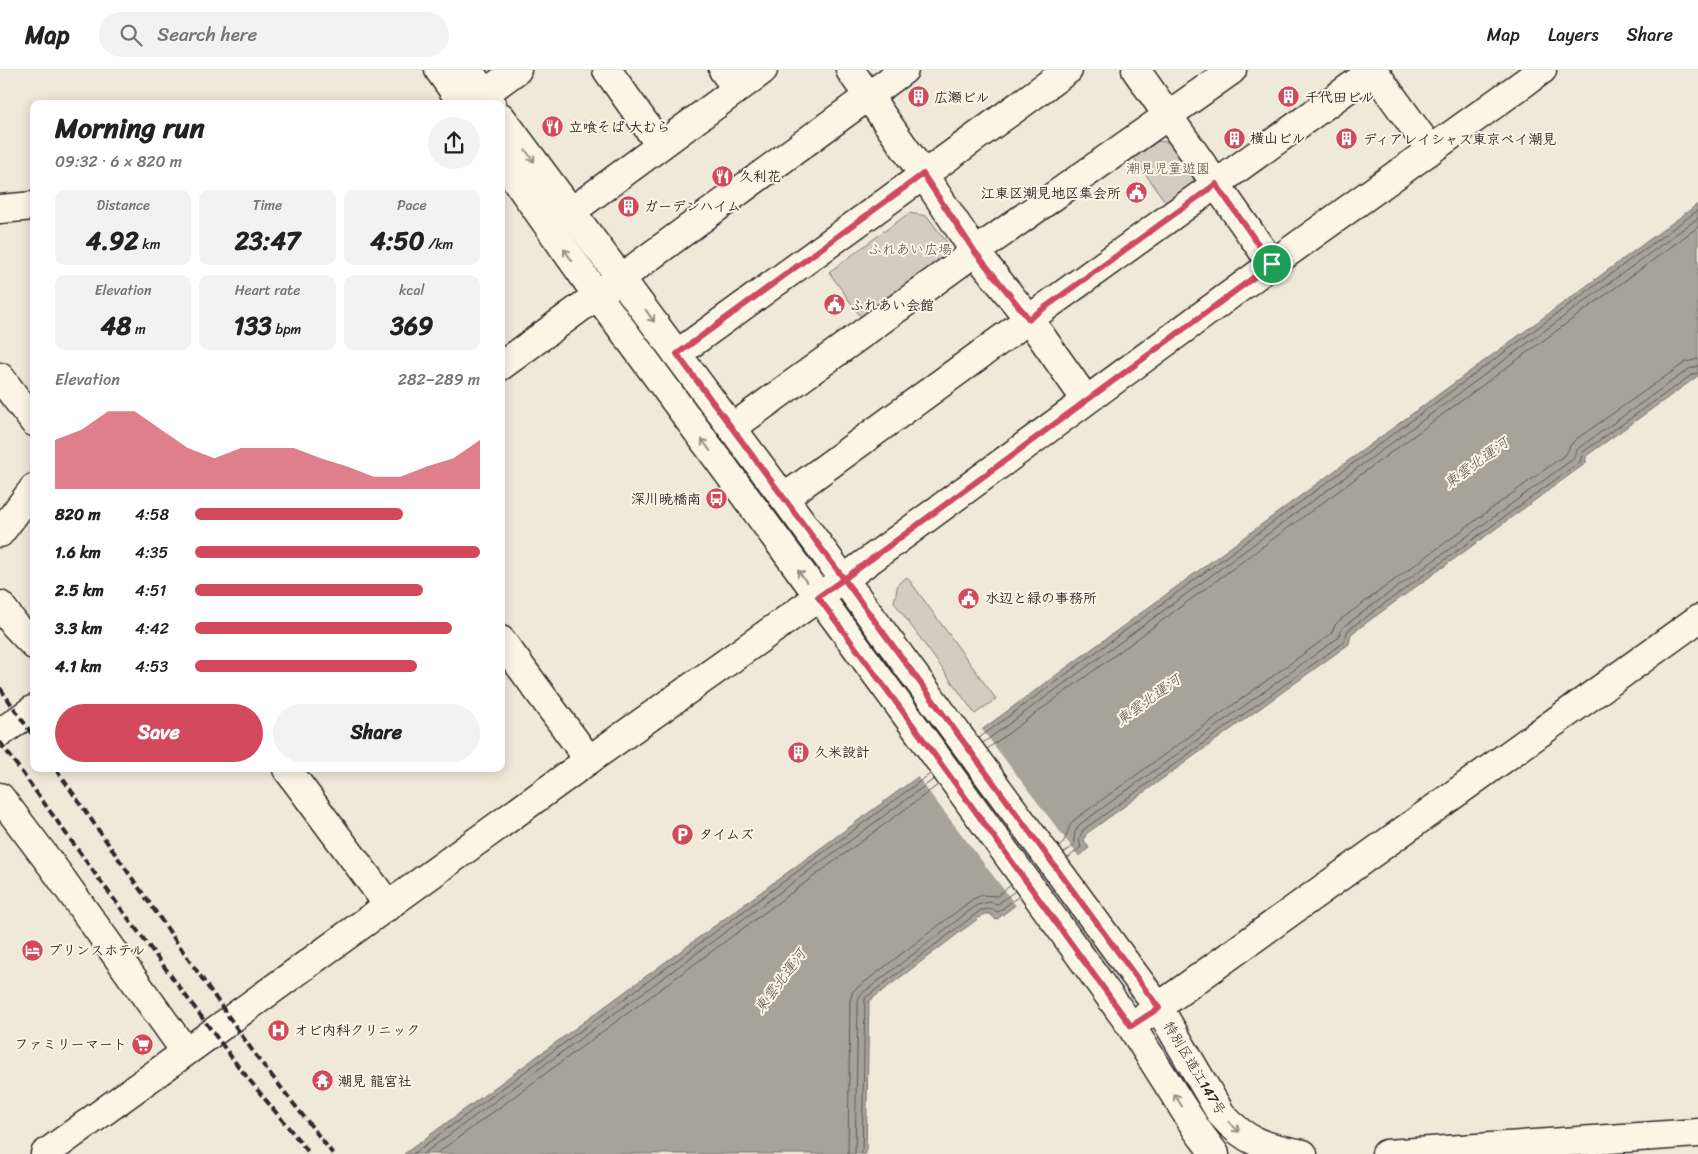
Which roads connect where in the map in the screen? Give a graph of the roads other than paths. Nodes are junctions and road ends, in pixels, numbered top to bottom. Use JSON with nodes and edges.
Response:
{"nodes":[{"id":1,"x":439,"y":70,"type":"edge"},
{"id":2,"x":468,"y":70,"type":"edge"},
{"id":3,"x":516,"y":70,"type":"edge"},
{"id":4,"x":607,"y":70,"type":"edge"},
{"id":5,"x":762,"y":70,"type":"edge"},
{"id":6,"x":850,"y":70,"type":"edge"},
{"id":7,"x":904,"y":70,"type":"edge"},
{"id":8,"x":1068,"y":70,"type":"edge"},
{"id":9,"x":1136,"y":70,"type":"edge"},
{"id":10,"x":1232,"y":70,"type":"edge"},
{"id":11,"x":1374,"y":70,"type":"edge"},
{"id":12,"x":1542,"y":70,"type":"edge"},
{"id":13,"x":730,"y":79,"type":"edge"},
{"id":14,"x":869,"y":95,"type":"junction"},
{"id":15,"x":479,"y":100,"type":"edge"},
{"id":16,"x":1168,"y":116,"type":"junction"},
{"id":17,"x":505,"y":122,"type":"edge"},
{"id":18,"x":660,"y":145,"type":"junction"},
{"id":19,"x":1430,"y":149,"type":"junction"},
{"id":20,"x":505,"y":165,"type":"edge"},
{"id":21,"x":923,"y":174,"type":"junction"},
{"id":22,"x":1216,"y":184,"type":"junction"},
{"id":23,"x":30,"y":206,"type":"edge"},
{"id":24,"x":0,"y":208,"type":"edge"},
{"id":25,"x":572,"y":211,"type":"junction"},
{"id":26,"x":975,"y":252,"type":"junction"},
{"id":27,"x":1272,"y":264,"type":"junction"},
{"id":28,"x":621,"y":277,"type":"junction"},
{"id":29,"x":597,"y":295,"type":"junction"},
{"id":30,"x":1029,"y":319,"type":"junction"},
{"id":31,"x":677,"y":354,"type":"junction"},
{"id":32,"x":505,"y":363,"type":"edge"},
{"id":33,"x":0,"y":377,"type":"edge"},
{"id":34,"x":1086,"y":400,"type":"junction"},
{"id":35,"x":30,"y":417,"type":"edge"},
{"id":36,"x":732,"y":428,"type":"junction"},
{"id":37,"x":30,"y":493,"type":"edge"},
{"id":38,"x":784,"y":498,"type":"junction"},
{"id":39,"x":0,"y":532,"type":"edge"},
{"id":40,"x":844,"y":579,"type":"junction"},
{"id":41,"x":818,"y":597,"type":"junction"},
{"id":42,"x":0,"y":605,"type":"edge"},
{"id":43,"x":1698,"y":618,"type":"edge"},
{"id":44,"x":30,"y":641,"type":"edge"},
{"id":45,"x":505,"y":645,"type":"edge"},
{"id":46,"x":30,"y":712,"type":"edge"},
{"id":47,"x":0,"y":733,"type":"edge"},
{"id":48,"x":589,"y":760,"type":"junction"},
{"id":49,"x":289,"y":772,"type":"edge"},
{"id":50,"x":0,"y":797,"type":"edge"},
{"id":51,"x":389,"y":906,"type":"junction"},
{"id":52,"x":1159,"y":1008,"type":"junction"},
{"id":53,"x":1131,"y":1026,"type":"junction"},
{"id":54,"x":186,"y":1051,"type":"junction"},
{"id":55,"x":1698,"y":1133,"type":"edge"},
{"id":56,"x":45,"y":1154,"type":"edge"},
{"id":57,"x":1215,"y":1154,"type":"edge"},
{"id":58,"x":1303,"y":1154,"type":"edge"},
{"id":59,"x":1386,"y":1154,"type":"edge"}],
"edges":[{"from":1,"to":15,"type":"street"},
{"from":2,"to":15,"type":"street"},
{"from":3,"to":15,"type":"street"},
{"from":4,"to":18,"type":"street"},
{"from":5,"to":13,"type":"street"},
{"from":6,"to":14,"type":"street"},
{"from":7,"to":14,"type":"street"},
{"from":8,"to":21,"type":"street"},
{"from":9,"to":16,"type":"street"},
{"from":10,"to":16,"type":"street"},
{"from":11,"to":19,"type":"street"},
{"from":11,"to":22,"type":"street"},
{"from":12,"to":19,"type":"street"},
{"from":13,"to":18,"type":"street"},
{"from":14,"to":21,"type":"street"},
{"from":14,"to":28,"type":"street"},
{"from":16,"to":22,"type":"street"},
{"from":16,"to":26,"type":"street"},
{"from":17,"to":25,"type":"street","name":"特別区道江147号","one_way":true},
{"from":18,"to":25,"type":"street"},
{"from":19,"to":27,"type":"street"},
{"from":29,"to":20,"type":"street","one_way":true},
{"from":21,"to":26,"type":"street"},
{"from":21,"to":31,"type":"street"},
{"from":22,"to":27,"type":"street"},
{"from":22,"to":30,"type":"street"},
{"from":23,"to":24,"type":"street"},
{"from":25,"to":28,"type":"street","name":"特別区道江147号"},
{"from":26,"to":30,"type":"street"},
{"from":26,"to":36,"type":"street"},
{"from":27,"to":34,"type":"street"},
{"from":28,"to":29,"type":"street"},
{"from":28,"to":31,"type":"street","name":"特別区道江147号","one_way":true},
{"from":29,"to":32,"type":"street"},
{"from":41,"to":29,"type":"street","one_way":true},
{"from":30,"to":34,"type":"street"},
{"from":30,"to":38,"type":"street"},
{"from":31,"to":36,"type":"street","name":"特別区道江147号"},
{"from":33,"to":35,"type":"street"},
{"from":34,"to":40,"type":"street"},
{"from":36,"to":38,"type":"street","name":"特別区道江147号"},
{"from":37,"to":39,"type":"street"},
{"from":38,"to":40,"type":"street","name":"特別区道江147号"},
{"from":40,"to":41,"type":"street"},
{"from":40,"to":52,"type":"street","name":"特別区道江147号"},
{"from":41,"to":48,"type":"street"},
{"from":41,"to":53,"type":"street"},
{"from":42,"to":44,"type":"street"},
{"from":43,"to":52,"type":"street"},
{"from":45,"to":48,"type":"street"},
{"from":46,"to":47,"type":"street"},
{"from":48,"to":51,"type":"street"},
{"from":49,"to":51,"type":"street"},
{"from":50,"to":54,"type":"street"},
{"from":51,"to":54,"type":"street"},
{"from":52,"to":53,"type":"street"},
{"from":52,"to":58,"type":"street","name":"特別区道江147号","one_way":true},
{"from":57,"to":53,"type":"street","one_way":true},
{"from":54,"to":56,"type":"street"},
{"from":55,"to":59,"type":"street"}]}
